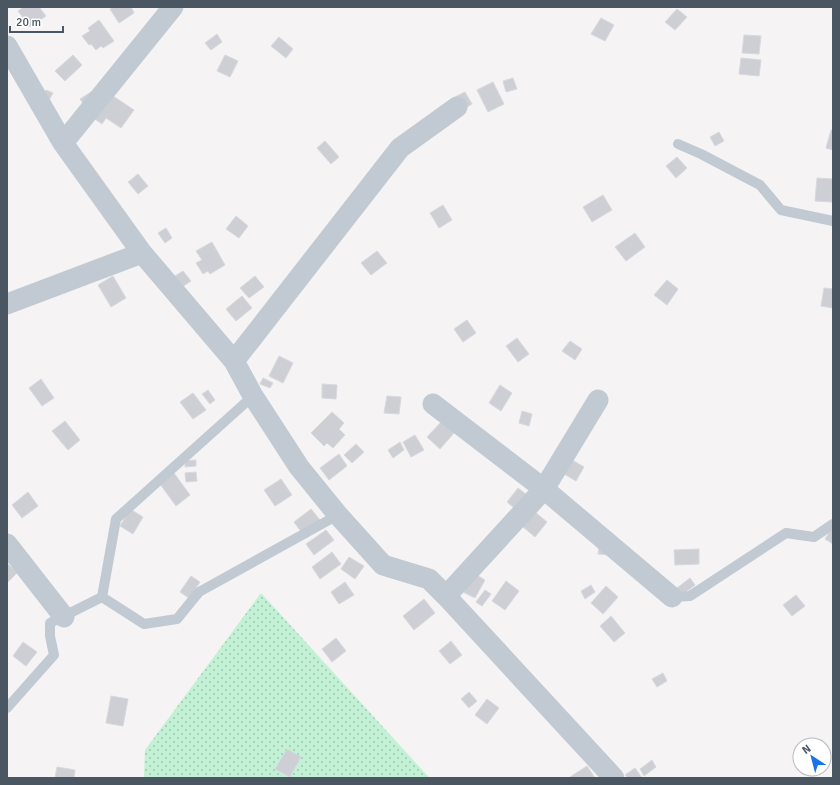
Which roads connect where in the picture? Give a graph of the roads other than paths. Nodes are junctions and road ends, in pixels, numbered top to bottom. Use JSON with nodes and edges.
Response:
{"nodes":[{"id":1,"x":173,"y":7,"type":"edge"},
{"id":2,"x":7,"y":46,"type":"edge"},
{"id":3,"x":457,"y":107,"type":"dead end"},
{"id":4,"x":64,"y":143,"type":"junction"},
{"id":5,"x":678,"y":144,"type":"dead end"},
{"id":6,"x":833,"y":221,"type":"edge"},
{"id":7,"x":142,"y":253,"type":"junction"},
{"id":8,"x":7,"y":304,"type":"edge"},
{"id":9,"x":234,"y":362,"type":"junction"},
{"id":10,"x":253,"y":396,"type":"junction"},
{"id":11,"x":598,"y":400,"type":"dead end"},
{"id":12,"x":433,"y":404,"type":"dead end"},
{"id":13,"x":544,"y":489,"type":"junction"},
{"id":14,"x":338,"y":515,"type":"junction"},
{"id":15,"x":833,"y":524,"type":"edge"},
{"id":16,"x":7,"y":544,"type":"edge"},
{"id":17,"x":446,"y":596,"type":"junction"},
{"id":18,"x":102,"y":597,"type":"junction"},
{"id":19,"x":672,"y":597,"type":"joint"},
{"id":20,"x":64,"y":616,"type":"junction"},
{"id":21,"x":7,"y":708,"type":"edge"},
{"id":22,"x":614,"y":778,"type":"edge"}],
"edges":[{"from":1,"to":4,"type":"street"},
{"from":2,"to":4,"type":"street"},
{"from":3,"to":9,"type":"street"},
{"from":4,"to":7,"type":"street"},
{"from":5,"to":6,"type":"lane"},
{"from":7,"to":8,"type":"street"},
{"from":7,"to":9,"type":"street"},
{"from":9,"to":10,"type":"street"},
{"from":10,"to":14,"type":"street"},
{"from":10,"to":18,"type":"lane"},
{"from":11,"to":13,"type":"street"},
{"from":12,"to":13,"type":"street"},
{"from":13,"to":17,"type":"street"},
{"from":13,"to":19,"type":"street"},
{"from":14,"to":17,"type":"street"},
{"from":14,"to":18,"type":"lane"},
{"from":15,"to":19,"type":"lane"},
{"from":16,"to":20,"type":"street"},
{"from":17,"to":22,"type":"street"},
{"from":18,"to":20,"type":"lane"},
{"from":20,"to":21,"type":"lane"}]}
